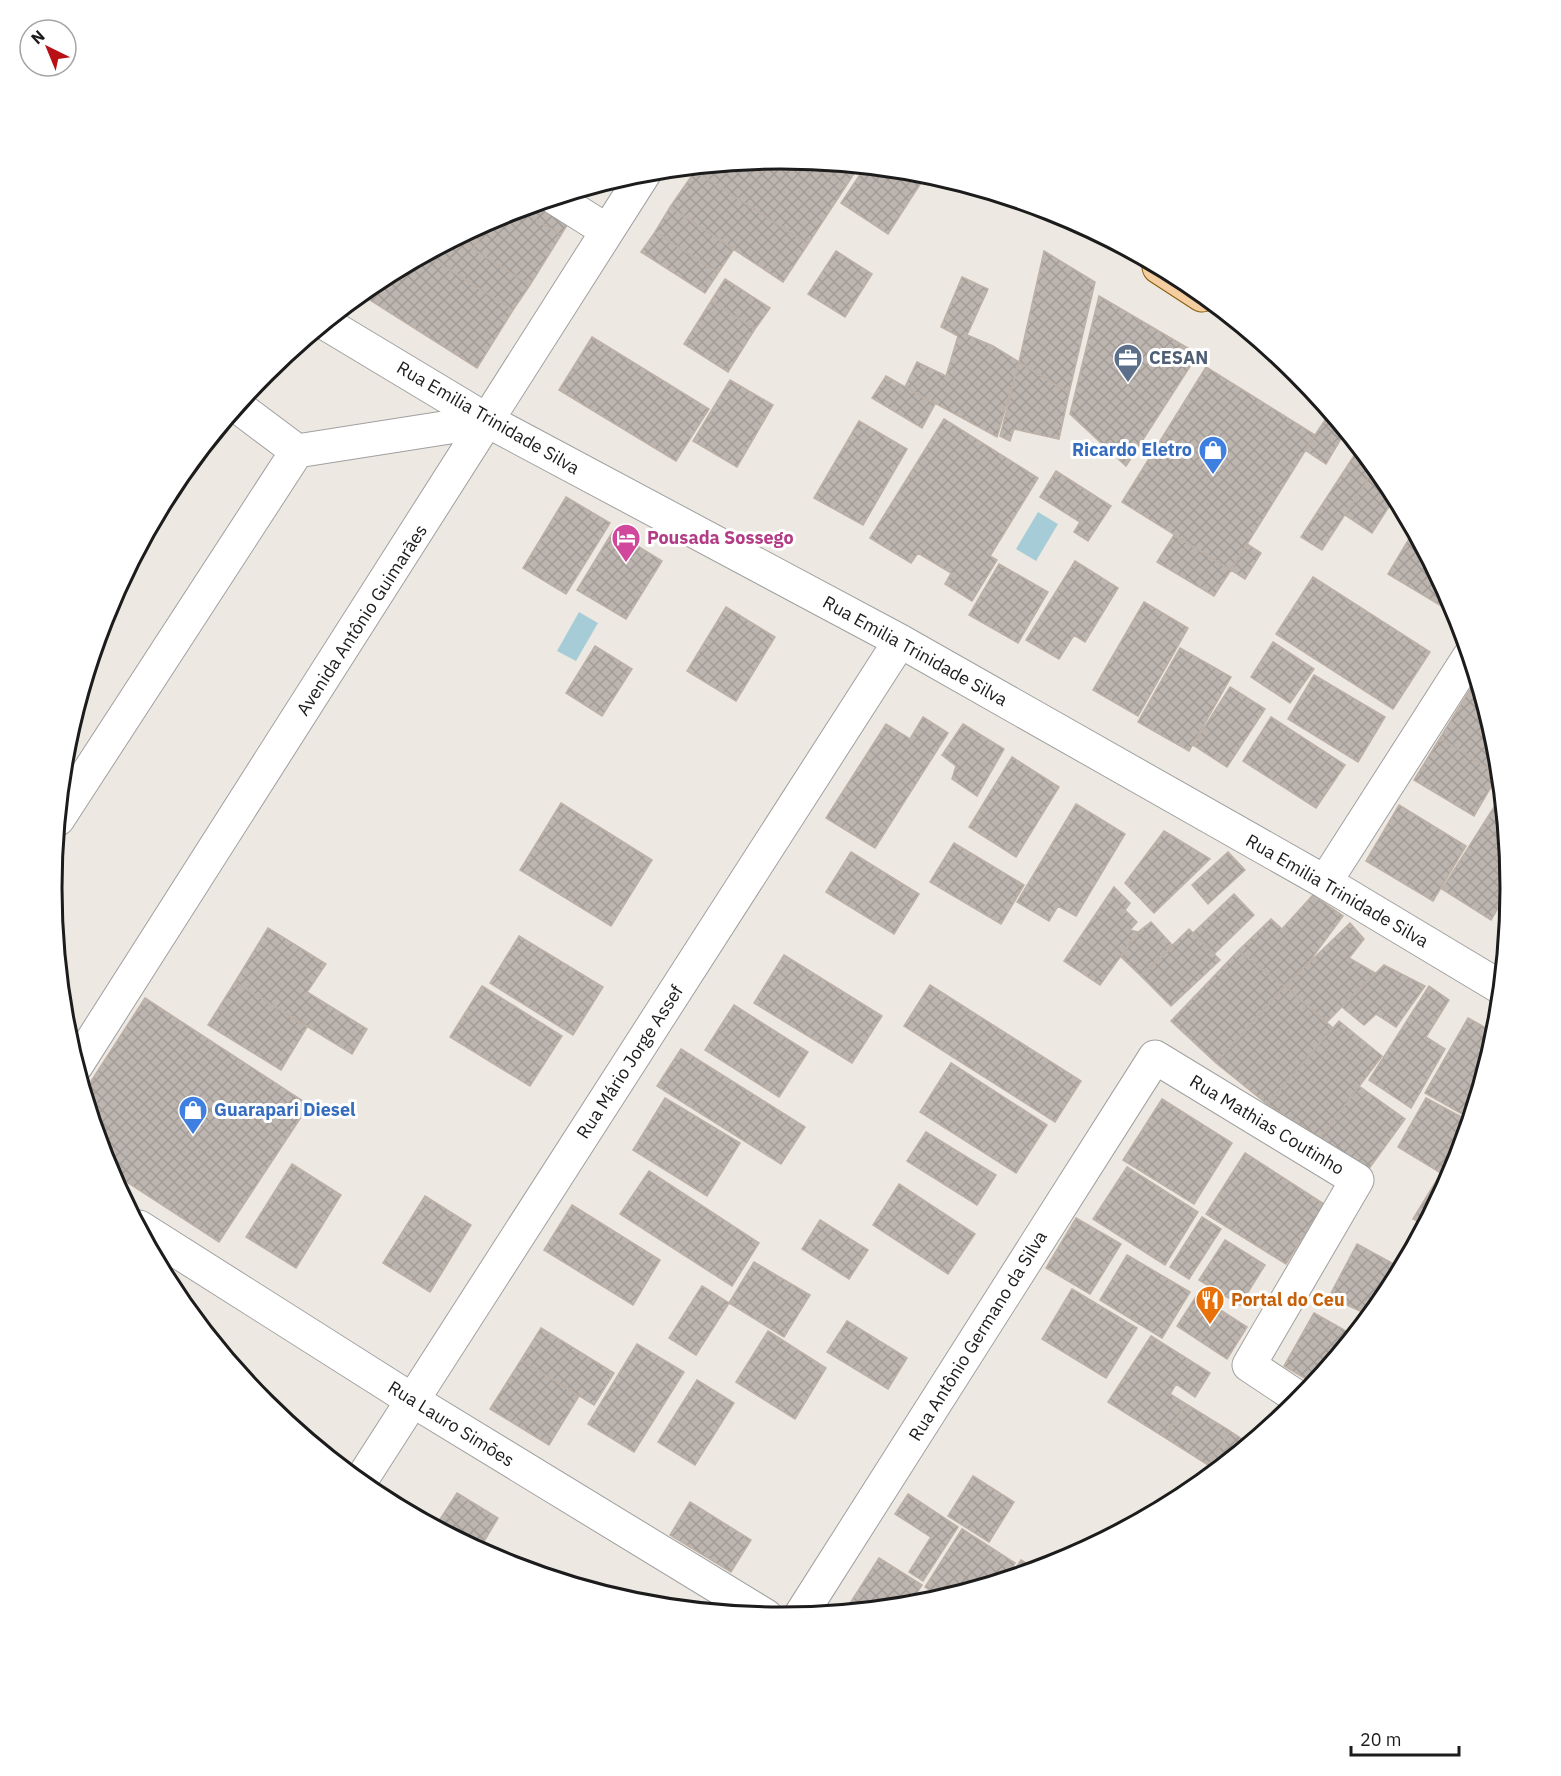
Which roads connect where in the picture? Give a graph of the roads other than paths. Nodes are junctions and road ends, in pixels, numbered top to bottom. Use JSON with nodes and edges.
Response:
{"nodes":[{"id":1,"x":637,"y":184,"type":"edge"},
{"id":2,"x":563,"y":203,"type":"edge"},
{"id":3,"x":606,"y":230,"type":"junction"},
{"id":4,"x":332,"y":327,"type":"edge"},
{"id":5,"x":243,"y":411,"type":"edge"},
{"id":6,"x":488,"y":422,"type":"junction"},
{"id":7,"x":297,"y":452,"type":"junction"},
{"id":8,"x":900,"y":641,"type":"junction"},
{"id":9,"x":1464,"y":665,"type":"edge"},
{"id":10,"x":67,"y":806,"type":"edge"},
{"id":11,"x":1325,"y":882,"type":"junction"},
{"id":12,"x":1493,"y":983,"type":"edge"},
{"id":13,"x":82,"y":1057,"type":"edge"},
{"id":14,"x":1155,"y":1057,"type":"joint"},
{"id":15,"x":151,"y":1235,"type":"edge"},
{"id":16,"x":1292,"y":1393,"type":"edge"},
{"id":17,"x":412,"y":1400,"type":"junction"},
{"id":18,"x":365,"y":1474,"type":"edge"},
{"id":19,"x":749,"y":1606,"type":"edge"},
{"id":20,"x":806,"y":1606,"type":"edge"}],
"edges":[{"from":1,"to":3,"type":"street","name":"Avenida Antônio Guimarães"},
{"from":2,"to":3,"type":"street"},
{"from":3,"to":6,"type":"street","name":"Avenida Antônio Guimarães"},
{"from":4,"to":6,"type":"street","name":"Rua Emilia Trinidade Silva"},
{"from":5,"to":7,"type":"street"},
{"from":6,"to":7,"type":"street"},
{"from":6,"to":8,"type":"street","name":"Rua Emilia Trinidade Silva"},
{"from":6,"to":13,"type":"street","name":"Avenida Antônio Guimarães"},
{"from":7,"to":10,"type":"street"},
{"from":8,"to":11,"type":"street","name":"Rua Emilia Trinidade Silva"},
{"from":8,"to":17,"type":"street","name":"Rua Mário Jorge Assef"},
{"from":9,"to":11,"type":"street"},
{"from":11,"to":12,"type":"street","name":"Rua Emilia Trinidade Silva"},
{"from":14,"to":16,"type":"street","name":"Rua Mathias Coutinho"},
{"from":14,"to":20,"type":"street","name":"Rua Antônio Germano da Silva"},
{"from":15,"to":17,"type":"street","name":"Rua Lauro Simões"},
{"from":17,"to":18,"type":"street","name":"Rua Mário Jorge Assef"},
{"from":17,"to":19,"type":"street","name":"Rua Lauro Simões"}]}
